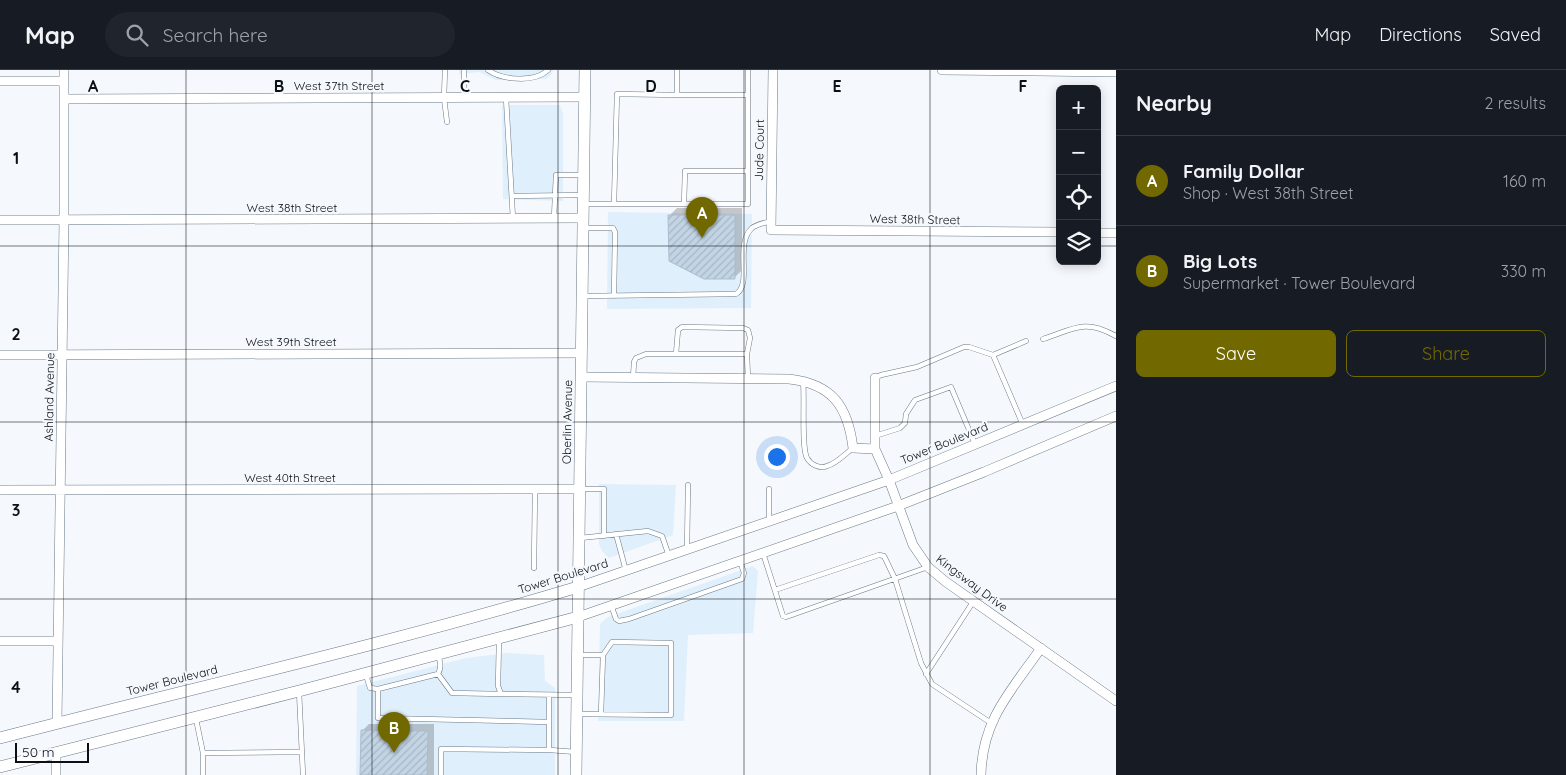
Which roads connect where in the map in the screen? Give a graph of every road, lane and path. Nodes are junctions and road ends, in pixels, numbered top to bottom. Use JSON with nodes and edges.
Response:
{"nodes":[{"id":1,"x":64,"y":70,"type":"edge"},
{"id":2,"x":445,"y":70,"type":"edge"},
{"id":3,"x":464,"y":70,"type":"edge"},
{"id":4,"x":488,"y":70,"type":"edge"},
{"id":5,"x":548,"y":70,"type":"edge"},
{"id":6,"x":585,"y":70,"type":"edge"},
{"id":7,"x":677,"y":70,"type":"edge"},
{"id":8,"x":748,"y":70,"type":"edge"},
{"id":9,"x":773,"y":70,"type":"edge"},
{"id":10,"x":942,"y":70,"type":"edge"},
{"id":11,"x":1116,"y":72,"type":"edge"},
{"id":12,"x":0,"y":81,"type":"edge"},
{"id":13,"x":64,"y":81,"type":"junction"},
{"id":14,"x":677,"y":95,"type":"junction"},
{"id":15,"x":748,"y":95,"type":"junction"},
{"id":16,"x":585,"y":97,"type":"junction"},
{"id":17,"x":64,"y":98,"type":"junction"},
{"id":18,"x":444,"y":98,"type":"junction"},
{"id":19,"x":464,"y":98,"type":"junction"},
{"id":20,"x":506,"y":98,"type":"junction"},
{"id":21,"x":447,"y":122,"type":"dead end"},
{"id":22,"x":748,"y":171,"type":"junction"},
{"id":23,"x":584,"y":175,"type":"junction"},
{"id":24,"x":512,"y":196,"type":"junction"},
{"id":25,"x":554,"y":196,"type":"junction"},
{"id":26,"x":583,"y":200,"type":"junction"},
{"id":27,"x":614,"y":204,"type":"junction"},
{"id":28,"x":684,"y":204,"type":"junction"},
{"id":29,"x":513,"y":218,"type":"junction"},
{"id":30,"x":554,"y":218,"type":"junction"},
{"id":31,"x":0,"y":220,"type":"edge"},
{"id":32,"x":64,"y":220,"type":"junction"},
{"id":33,"x":583,"y":223,"type":"junction"},
{"id":34,"x":771,"y":225,"type":"junction"},
{"id":35,"x":1056,"y":232,"type":"edge"},
{"id":36,"x":1101,"y":233,"type":"edge"},
{"id":37,"x":1116,"y":233,"type":"edge"},
{"id":38,"x":582,"y":296,"type":"junction"},
{"id":39,"x":614,"y":296,"type":"junction"},
{"id":40,"x":1116,"y":336,"type":"edge"},
{"id":41,"x":1043,"y":339,"type":"dead end"},
{"id":42,"x":1026,"y":341,"type":"dead end"},
{"id":43,"x":582,"y":353,"type":"junction"},
{"id":44,"x":0,"y":354,"type":"edge"},
{"id":45,"x":62,"y":354,"type":"junction"},
{"id":46,"x":676,"y":354,"type":"junction"},
{"id":47,"x":747,"y":354,"type":"junction"},
{"id":48,"x":992,"y":355,"type":"junction"},
{"id":49,"x":581,"y":377,"type":"junction"},
{"id":50,"x":633,"y":378,"type":"junction"},
{"id":51,"x":876,"y":378,"type":"joint"},
{"id":52,"x":748,"y":379,"type":"junction"},
{"id":53,"x":803,"y":381,"type":"junction"},
{"id":54,"x":1116,"y":386,"type":"edge"},
{"id":55,"x":1116,"y":416,"type":"edge"},
{"id":56,"x":1023,"y":425,"type":"junction"},
{"id":57,"x":875,"y":436,"type":"junction"},
{"id":58,"x":976,"y":445,"type":"junction"},
{"id":59,"x":853,"y":448,"type":"junction"},
{"id":60,"x":875,"y":449,"type":"junction"},
{"id":61,"x":889,"y":480,"type":"junction"},
{"id":62,"x":688,"y":485,"type":"dead end"},
{"id":63,"x":535,"y":489,"type":"junction"},
{"id":64,"x":580,"y":489,"type":"junction"},
{"id":65,"x":769,"y":489,"type":"dead end"},
{"id":66,"x":0,"y":490,"type":"edge"},
{"id":67,"x":60,"y":490,"type":"junction"},
{"id":68,"x":898,"y":506,"type":"junction"},
{"id":69,"x":769,"y":521,"type":"junction"},
{"id":70,"x":616,"y":534,"type":"junction"},
{"id":71,"x":604,"y":536,"type":"junction"},
{"id":72,"x":579,"y":538,"type":"junction"},
{"id":73,"x":687,"y":550,"type":"junction"},
{"id":74,"x":763,"y":553,"type":"junction"},
{"id":75,"x":669,"y":556,"type":"junction"},
{"id":76,"x":740,"y":561,"type":"junction"},
{"id":77,"x":928,"y":567,"type":"junction"},
{"id":78,"x":534,"y":568,"type":"dead end"},
{"id":79,"x":626,"y":571,"type":"junction"},
{"id":80,"x":895,"y":579,"type":"junction"},
{"id":81,"x":578,"y":586,"type":"junction"},
{"id":82,"x":775,"y":590,"type":"junction"},
{"id":83,"x":974,"y":602,"type":"junction"},
{"id":84,"x":611,"y":605,"type":"junction"},
{"id":85,"x":578,"y":617,"type":"junction"},
{"id":86,"x":499,"y":638,"type":"junction"},
{"id":87,"x":0,"y":641,"type":"edge"},
{"id":88,"x":58,"y":641,"type":"junction"},
{"id":89,"x":1041,"y":648,"type":"junction"},
{"id":90,"x":438,"y":654,"type":"junction"},
{"id":91,"x":577,"y":655,"type":"junction"},
{"id":92,"x":603,"y":655,"type":"junction"},
{"id":93,"x":365,"y":673,"type":"junction"},
{"id":94,"x":438,"y":674,"type":"junction"},
{"id":95,"x":926,"y":674,"type":"junction"},
{"id":96,"x":378,"y":689,"type":"junction"},
{"id":97,"x":299,"y":691,"type":"junction"},
{"id":98,"x":501,"y":694,"type":"junction"},
{"id":99,"x":549,"y":695,"type":"junction"},
{"id":100,"x":576,"y":695,"type":"junction"},
{"id":101,"x":1116,"y":701,"type":"edge"},
{"id":102,"x":576,"y":714,"type":"junction"},
{"id":103,"x":601,"y":714,"type":"junction"},
{"id":104,"x":195,"y":718,"type":"junction"},
{"id":105,"x":549,"y":722,"type":"junction"},
{"id":106,"x":57,"y":724,"type":"junction"},
{"id":107,"x":991,"y":724,"type":"junction"},
{"id":108,"x":0,"y":738,"type":"edge"},
{"id":109,"x":550,"y":750,"type":"junction"},
{"id":110,"x":56,"y":752,"type":"junction"},
{"id":111,"x":302,"y":752,"type":"junction"},
{"id":112,"x":576,"y":752,"type":"junction"},
{"id":113,"x":203,"y":753,"type":"junction"},
{"id":114,"x":0,"y":767,"type":"edge"},
{"id":115,"x":56,"y":775,"type":"edge"},
{"id":116,"x":203,"y":775,"type":"edge"},
{"id":117,"x":303,"y":775,"type":"edge"},
{"id":118,"x":441,"y":775,"type":"edge"},
{"id":119,"x":576,"y":775,"type":"edge"},
{"id":120,"x":981,"y":775,"type":"edge"}],
"edges":[{"from":1,"to":13,"type":"street","name":"Ashland Avenue"},
{"from":2,"to":18,"type":"lane"},
{"from":3,"to":19,"type":"lane"},
{"from":4,"to":5,"type":"lane"},
{"from":6,"to":16,"type":"street","name":"Oberlin Avenue"},
{"from":7,"to":14,"type":"lane"},
{"from":8,"to":15,"type":"lane"},
{"from":9,"to":34,"type":"street","name":"Jude Court"},
{"from":10,"to":11,"type":"street"},
{"from":12,"to":13,"type":"street"},
{"from":13,"to":17,"type":"street","name":"Ashland Avenue"},
{"from":14,"to":15,"type":"lane"},
{"from":14,"to":27,"type":"lane"},
{"from":15,"to":22,"type":"lane"},
{"from":16,"to":20,"type":"street","name":"West 37th Street"},
{"from":16,"to":23,"type":"street","name":"Oberlin Avenue"},
{"from":17,"to":18,"type":"street","name":"West 37th Street"},
{"from":17,"to":32,"type":"street","name":"Ashland Avenue"},
{"from":18,"to":19,"type":"street","name":"West 37th Street"},
{"from":18,"to":21,"type":"lane"},
{"from":19,"to":20,"type":"street","name":"West 37th Street"},
{"from":20,"to":24,"type":"lane"},
{"from":22,"to":28,"type":"lane"},
{"from":22,"to":28,"type":"lane"},
{"from":23,"to":25,"type":"lane"},
{"from":23,"to":26,"type":"street","name":"Oberlin Avenue"},
{"from":24,"to":25,"type":"lane"},
{"from":24,"to":29,"type":"lane"},
{"from":25,"to":26,"type":"lane"},
{"from":25,"to":30,"type":"lane"},
{"from":26,"to":27,"type":"lane"},
{"from":26,"to":33,"type":"street","name":"Oberlin Avenue"},
{"from":27,"to":28,"type":"lane"},
{"from":29,"to":30,"type":"street","name":"West 38th Street"},
{"from":29,"to":32,"type":"street","name":"West 38th Street"},
{"from":30,"to":33,"type":"street","name":"West 38th Street"},
{"from":31,"to":32,"type":"street","name":"West 38th Street"},
{"from":32,"to":45,"type":"street","name":"Ashland Avenue"},
{"from":33,"to":38,"type":"street","name":"Oberlin Avenue"},
{"from":33,"to":39,"type":"lane"},
{"from":34,"to":35,"type":"street","name":"West 38th Street"},
{"from":34,"to":39,"type":"lane"},
{"from":36,"to":37,"type":"street"},
{"from":38,"to":39,"type":"lane"},
{"from":38,"to":43,"type":"street","name":"Oberlin Avenue"},
{"from":40,"to":41,"type":"lane"},
{"from":42,"to":48,"type":"lane"},
{"from":43,"to":45,"type":"street","name":"West 39th Street"},
{"from":43,"to":49,"type":"street","name":"Oberlin Avenue"},
{"from":44,"to":45,"type":"street","name":"West 39th Street"},
{"from":45,"to":67,"type":"street","name":"Ashland Avenue"},
{"from":46,"to":47,"type":"lane"},
{"from":46,"to":47,"type":"lane"},
{"from":46,"to":50,"type":"lane"},
{"from":47,"to":52,"type":"lane"},
{"from":48,"to":51,"type":"lane"},
{"from":48,"to":56,"type":"lane"},
{"from":49,"to":50,"type":"street"},
{"from":49,"to":64,"type":"street","name":"Oberlin Avenue"},
{"from":50,"to":52,"type":"street"},
{"from":51,"to":57,"type":"street","name":"Kingsway Drive"},
{"from":52,"to":53,"type":"street"},
{"from":53,"to":59,"type":"street"},
{"from":53,"to":59,"type":"lane"},
{"from":54,"to":56,"type":"street","name":"Tower Boulevard"},
{"from":55,"to":68,"type":"street"},
{"from":56,"to":58,"type":"street","name":"Tower Boulevard"},
{"from":57,"to":58,"type":"lane"},
{"from":57,"to":60,"type":"street","name":"Kingsway Drive"},
{"from":58,"to":61,"type":"street","name":"Tower Boulevard"},
{"from":59,"to":60,"type":"street"},
{"from":60,"to":61,"type":"street","name":"Kingsway Drive"},
{"from":61,"to":68,"type":"street","name":"Kingsway Drive"},
{"from":61,"to":69,"type":"street","name":"Tower Boulevard"},
{"from":62,"to":73,"type":"lane"},
{"from":63,"to":64,"type":"street","name":"West 40th Street"},
{"from":63,"to":67,"type":"street","name":"West 40th Street"},
{"from":63,"to":78,"type":"lane"},
{"from":64,"to":71,"type":"lane"},
{"from":64,"to":72,"type":"street","name":"Oberlin Avenue"},
{"from":65,"to":69,"type":"lane"},
{"from":66,"to":67,"type":"street","name":"West 40th Street"},
{"from":67,"to":88,"type":"street","name":"Ashland Avenue"},
{"from":68,"to":74,"type":"street"},
{"from":68,"to":77,"type":"street","name":"Kingsway Drive"},
{"from":69,"to":73,"type":"street","name":"Tower Boulevard"},
{"from":70,"to":71,"type":"lane"},
{"from":70,"to":75,"type":"lane"},
{"from":70,"to":79,"type":"lane"},
{"from":71,"to":72,"type":"lane"},
{"from":72,"to":81,"type":"street","name":"Oberlin Avenue"},
{"from":73,"to":75,"type":"street","name":"Tower Boulevard"},
{"from":74,"to":76,"type":"street"},
{"from":74,"to":82,"type":"lane"},
{"from":75,"to":79,"type":"street","name":"Tower Boulevard"},
{"from":76,"to":84,"type":"street"},
{"from":76,"to":84,"type":"lane"},
{"from":77,"to":80,"type":"lane"},
{"from":77,"to":83,"type":"street","name":"Kingsway Drive"},
{"from":79,"to":81,"type":"street","name":"Tower Boulevard"},
{"from":80,"to":82,"type":"lane"},
{"from":80,"to":82,"type":"lane"},
{"from":80,"to":95,"type":"lane"},
{"from":81,"to":85,"type":"street","name":"Oberlin Avenue"},
{"from":81,"to":106,"type":"street","name":"Tower Boulevard"},
{"from":83,"to":89,"type":"street","name":"Kingsway Drive"},
{"from":83,"to":95,"type":"lane"},
{"from":84,"to":85,"type":"street"},
{"from":85,"to":86,"type":"street"},
{"from":85,"to":91,"type":"street","name":"Oberlin Avenue"},
{"from":86,"to":90,"type":"street"},
{"from":86,"to":98,"type":"lane"},
{"from":87,"to":88,"type":"street"},
{"from":88,"to":106,"type":"street","name":"Ashland Avenue"},
{"from":89,"to":101,"type":"street","name":"Kingsway Drive"},
{"from":89,"to":107,"type":"street"},
{"from":90,"to":93,"type":"street"},
{"from":90,"to":94,"type":"lane"},
{"from":91,"to":92,"type":"lane"},
{"from":91,"to":100,"type":"street","name":"Oberlin Avenue"},
{"from":92,"to":103,"type":"lane"},
{"from":92,"to":103,"type":"lane"},
{"from":93,"to":96,"type":"lane"},
{"from":93,"to":97,"type":"street"},
{"from":94,"to":96,"type":"lane"},
{"from":94,"to":98,"type":"lane"},
{"from":95,"to":107,"type":"lane"},
{"from":96,"to":105,"type":"lane"},
{"from":97,"to":104,"type":"street"},
{"from":97,"to":111,"type":"lane"},
{"from":98,"to":99,"type":"lane"},
{"from":99,"to":100,"type":"lane"},
{"from":99,"to":105,"type":"lane"},
{"from":100,"to":102,"type":"street","name":"Oberlin Avenue"},
{"from":102,"to":103,"type":"lane"},
{"from":102,"to":112,"type":"street","name":"Oberlin Avenue"},
{"from":104,"to":110,"type":"street"},
{"from":104,"to":113,"type":"lane"},
{"from":105,"to":109,"type":"lane"},
{"from":106,"to":108,"type":"street","name":"Tower Boulevard"},
{"from":107,"to":120,"type":"street"},
{"from":109,"to":112,"type":"lane"},
{"from":109,"to":118,"type":"lane"},
{"from":110,"to":114,"type":"street"},
{"from":110,"to":115,"type":"street"},
{"from":111,"to":113,"type":"lane"},
{"from":111,"to":117,"type":"lane"},
{"from":112,"to":119,"type":"street","name":"Oberlin Avenue"},
{"from":113,"to":116,"type":"lane"}]}
